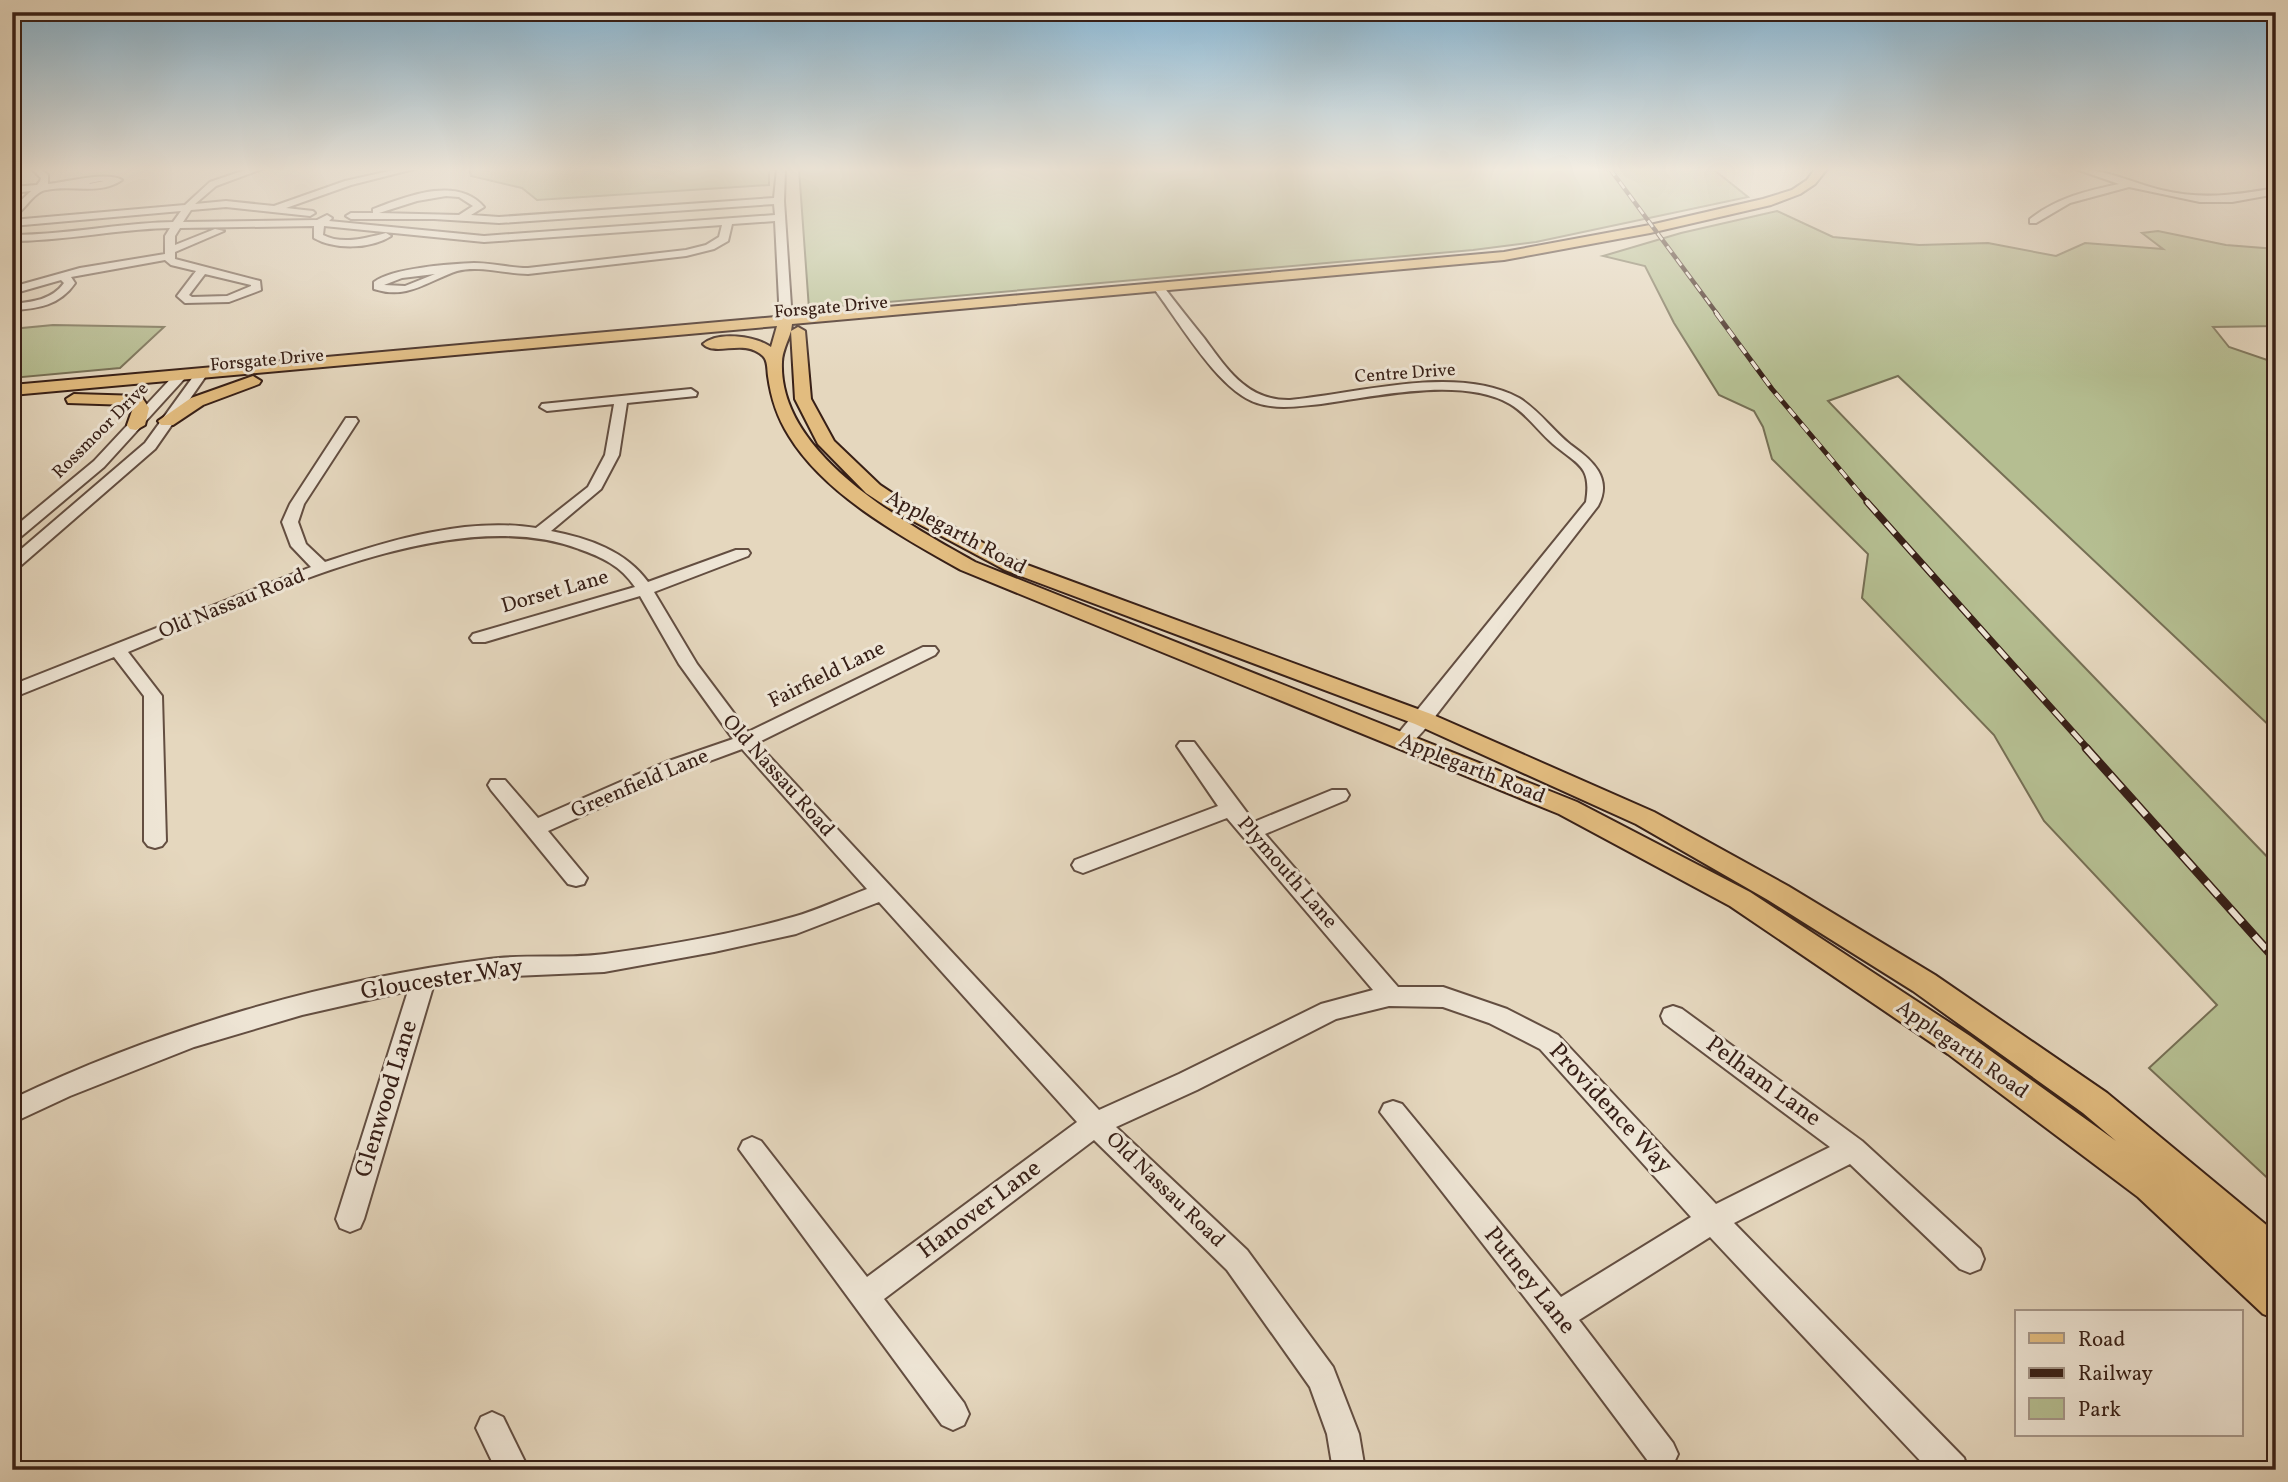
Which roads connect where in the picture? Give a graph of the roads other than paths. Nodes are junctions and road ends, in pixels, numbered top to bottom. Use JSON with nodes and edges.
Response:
{"nodes":[{"id":1,"x":170,"y":238,"type":"edge"},
{"id":2,"x":202,"y":238,"type":"edge"},
{"id":3,"x":324,"y":238,"type":"edge"},
{"id":4,"x":377,"y":238,"type":"edge"},
{"id":5,"x":474,"y":238,"type":"edge"},
{"id":6,"x":495,"y":238,"type":"edge"},
{"id":7,"x":724,"y":238,"type":"edge"},
{"id":8,"x":781,"y":238,"type":"edge"},
{"id":9,"x":1624,"y":238,"type":"edge"},
{"id":10,"x":484,"y":239,"type":"junction"},
{"id":11,"x":169,"y":253,"type":"junction"},
{"id":12,"x":476,"y":266,"type":"junction"},
{"id":13,"x":202,"y":270,"type":"junction"},
{"id":14,"x":452,"y":271,"type":"junction"},
{"id":15,"x":63,"y":275,"type":"junction"},
{"id":16,"x":12,"y":291,"type":"edge"},
{"id":17,"x":1163,"y":292,"type":"junction"},
{"id":18,"x":12,"y":307,"type":"edge"},
{"id":19,"x":788,"y":328,"type":"junction"},
{"id":20,"x":694,"y":345,"type":"dead end"},
{"id":21,"x":619,"y":348,"type":"junction"},
{"id":22,"x":662,"y":348,"type":"dead end"},
{"id":23,"x":773,"y":358,"type":"junction"},
{"id":24,"x":186,"y":381,"type":"junction"},
{"id":25,"x":253,"y":381,"type":"junction"},
{"id":26,"x":12,"y":390,"type":"edge"},
{"id":27,"x":691,"y":393,"type":"dead end"},
{"id":28,"x":48,"y":400,"type":"junction"},
{"id":29,"x":621,"y":400,"type":"junction"},
{"id":30,"x":12,"y":403,"type":"edge"},
{"id":31,"x":547,"y":407,"type":"dead end"},
{"id":32,"x":167,"y":421,"type":"junction"},
{"id":33,"x":351,"y":421,"type":"dead end"},
{"id":34,"x":136,"y":425,"type":"junction"},
{"id":35,"x":65,"y":494,"type":"junction"},
{"id":36,"x":93,"y":495,"type":"junction"},
{"id":37,"x":538,"y":534,"type":"junction"},
{"id":38,"x":12,"y":537,"type":"edge"},
{"id":39,"x":743,"y":554,"type":"dead end"},
{"id":40,"x":12,"y":565,"type":"edge"},
{"id":41,"x":322,"y":568,"type":"junction"},
{"id":42,"x":643,"y":590,"type":"junction"},
{"id":43,"x":479,"y":638,"type":"dead end"},
{"id":44,"x":118,"y":650,"type":"junction"},
{"id":45,"x":929,"y":651,"type":"dead end"},
{"id":46,"x":12,"y":692,"type":"edge"},
{"id":47,"x":1423,"y":719,"type":"junction"},
{"id":48,"x":1403,"y":740,"type":"junction"},
{"id":49,"x":745,"y":741,"type":"junction"},
{"id":50,"x":1187,"y":746,"type":"dead end"},
{"id":51,"x":498,"y":785,"type":"dead end"},
{"id":52,"x":1339,"y":796,"type":"dead end"},
{"id":53,"x":1231,"y":809,"type":"junction"},
{"id":54,"x":535,"y":828,"type":"junction"},
{"id":55,"x":1251,"y":832,"type":"junction"},
{"id":56,"x":155,"y":841,"type":"dead end"},
{"id":57,"x":1083,"y":864,"type":"dead end"},
{"id":58,"x":576,"y":878,"type":"dead end"},
{"id":59,"x":882,"y":892,"type":"junction"},
{"id":60,"x":424,"y":979,"type":"junction"},
{"id":61,"x":1392,"y":996,"type":"junction"},
{"id":62,"x":1673,"y":1016,"type":"dead end"},
{"id":63,"x":12,"y":1112,"type":"edge"},
{"id":64,"x":1393,"y":1112,"type":"dead end"},
{"id":65,"x":1095,"y":1124,"type":"junction"},
{"id":66,"x":752,"y":1149,"type":"dead end"},
{"id":67,"x":1853,"y":1149,"type":"junction"},
{"id":68,"x":351,"y":1219,"type":"dead end"},
{"id":69,"x":1712,"y":1220,"type":"junction"},
{"id":70,"x":2276,"y":1256,"type":"edge"},
{"id":71,"x":1970,"y":1259,"type":"dead end"},
{"id":72,"x":866,"y":1296,"type":"junction"},
{"id":73,"x":2276,"y":1301,"type":"edge"},
{"id":74,"x":1558,"y":1316,"type":"junction"},
{"id":75,"x":953,"y":1414,"type":"dead end"},
{"id":76,"x":492,"y":1428,"type":"dead end"},
{"id":77,"x":1662,"y":1454,"type":"dead end"},
{"id":78,"x":513,"y":1470,"type":"edge"},
{"id":79,"x":1349,"y":1470,"type":"edge"},
{"id":80,"x":1952,"y":1470,"type":"edge"}],
"edges":[{"from":1,"to":11,"type":"street"},
{"from":2,"to":11,"type":"street"},
{"from":3,"to":4,"type":"street"},
{"from":5,"to":10,"type":"street"},
{"from":6,"to":10,"type":"street"},
{"from":7,"to":12,"type":"street"},
{"from":8,"to":19,"type":"street"},
{"from":9,"to":17,"type":"main road","name":"Forsgate Drive"},
{"from":10,"to":12,"type":"street"},
{"from":11,"to":13,"type":"street"},
{"from":11,"to":15,"type":"street"},
{"from":12,"to":14,"type":"street"},
{"from":13,"to":13,"type":"street"},
{"from":14,"to":14,"type":"street"},
{"from":15,"to":16,"type":"street"},
{"from":15,"to":18,"type":"street"},
{"from":17,"to":19,"type":"main road","name":"Forsgate Drive"},
{"from":17,"to":47,"type":"street","name":"Centre Drive"},
{"from":19,"to":21,"type":"main road","name":"Forsgate Drive"},
{"from":19,"to":23,"type":"main road","name":"Applegarth Road"},
{"from":19,"to":24,"type":"main road","name":"Forsgate Drive"},
{"from":19,"to":47,"type":"main road","name":"Applegarth Road"},
{"from":20,"to":23,"type":"main road"},
{"from":21,"to":22,"type":"main road"},
{"from":21,"to":25,"type":"main road","name":"Forsgate Drive"},
{"from":23,"to":48,"type":"main road","name":"Applegarth Road"},
{"from":24,"to":25,"type":"main road","name":"Forsgate Drive"},
{"from":24,"to":26,"type":"main road","name":"Forsgate Drive"},
{"from":24,"to":28,"type":"main road","name":"Forsgate Drive"},
{"from":24,"to":32,"type":"street","name":"Rossmoor Drive"},
{"from":24,"to":34,"type":"street","name":"Rossmoor Drive"},
{"from":25,"to":32,"type":"main road"},
{"from":27,"to":29,"type":"street"},
{"from":28,"to":30,"type":"main road","name":"Forsgate Drive"},
{"from":28,"to":34,"type":"main road"},
{"from":29,"to":31,"type":"street"},
{"from":29,"to":37,"type":"street"},
{"from":32,"to":36,"type":"street","name":"Rossmoor Drive"},
{"from":33,"to":41,"type":"street"},
{"from":34,"to":35,"type":"street","name":"Rossmoor Drive"},
{"from":35,"to":36,"type":"street"},
{"from":35,"to":38,"type":"street","name":"Rossmoor Drive"},
{"from":36,"to":40,"type":"street","name":"Rossmoor Drive"},
{"from":37,"to":41,"type":"street","name":"Old Nassau Road"},
{"from":37,"to":42,"type":"street","name":"Old Nassau Road"},
{"from":39,"to":42,"type":"street","name":"Dorset Lane"},
{"from":41,"to":44,"type":"street","name":"Old Nassau Road"},
{"from":42,"to":43,"type":"street","name":"Dorset Lane"},
{"from":42,"to":49,"type":"street","name":"Old Nassau Road"},
{"from":44,"to":46,"type":"street","name":"Old Nassau Road"},
{"from":44,"to":56,"type":"street"},
{"from":45,"to":49,"type":"street","name":"Fairfield Lane"},
{"from":47,"to":48,"type":"street","name":"Centre Drive"},
{"from":47,"to":70,"type":"main road","name":"Applegarth Road"},
{"from":48,"to":73,"type":"main road","name":"Applegarth Road"},
{"from":49,"to":54,"type":"street","name":"Greenfield Lane"},
{"from":49,"to":59,"type":"street","name":"Old Nassau Road"},
{"from":50,"to":53,"type":"street","name":"Plymouth Lane"},
{"from":51,"to":54,"type":"street"},
{"from":52,"to":55,"type":"street"},
{"from":53,"to":55,"type":"street","name":"Plymouth Lane"},
{"from":53,"to":57,"type":"street"},
{"from":54,"to":58,"type":"street"},
{"from":55,"to":61,"type":"street","name":"Plymouth Lane"},
{"from":59,"to":60,"type":"street","name":"Gloucester Way"},
{"from":59,"to":65,"type":"street","name":"Old Nassau Road"},
{"from":60,"to":63,"type":"street","name":"Gloucester Way"},
{"from":60,"to":68,"type":"street","name":"Glenwood Lane"},
{"from":61,"to":65,"type":"street","name":"Providence Way"},
{"from":61,"to":69,"type":"street","name":"Providence Way"},
{"from":62,"to":67,"type":"street","name":"Pelham Lane"},
{"from":64,"to":74,"type":"street","name":"Putney Lane"},
{"from":65,"to":72,"type":"street","name":"Hanover Lane"},
{"from":65,"to":79,"type":"street","name":"Old Nassau Road"},
{"from":66,"to":72,"type":"street"},
{"from":67,"to":69,"type":"street"},
{"from":67,"to":71,"type":"street","name":"Pelham Lane"},
{"from":69,"to":74,"type":"street"},
{"from":69,"to":80,"type":"street","name":"Providence Way"},
{"from":72,"to":75,"type":"street"},
{"from":74,"to":77,"type":"street","name":"Putney Lane"},
{"from":76,"to":78,"type":"street"}]}
